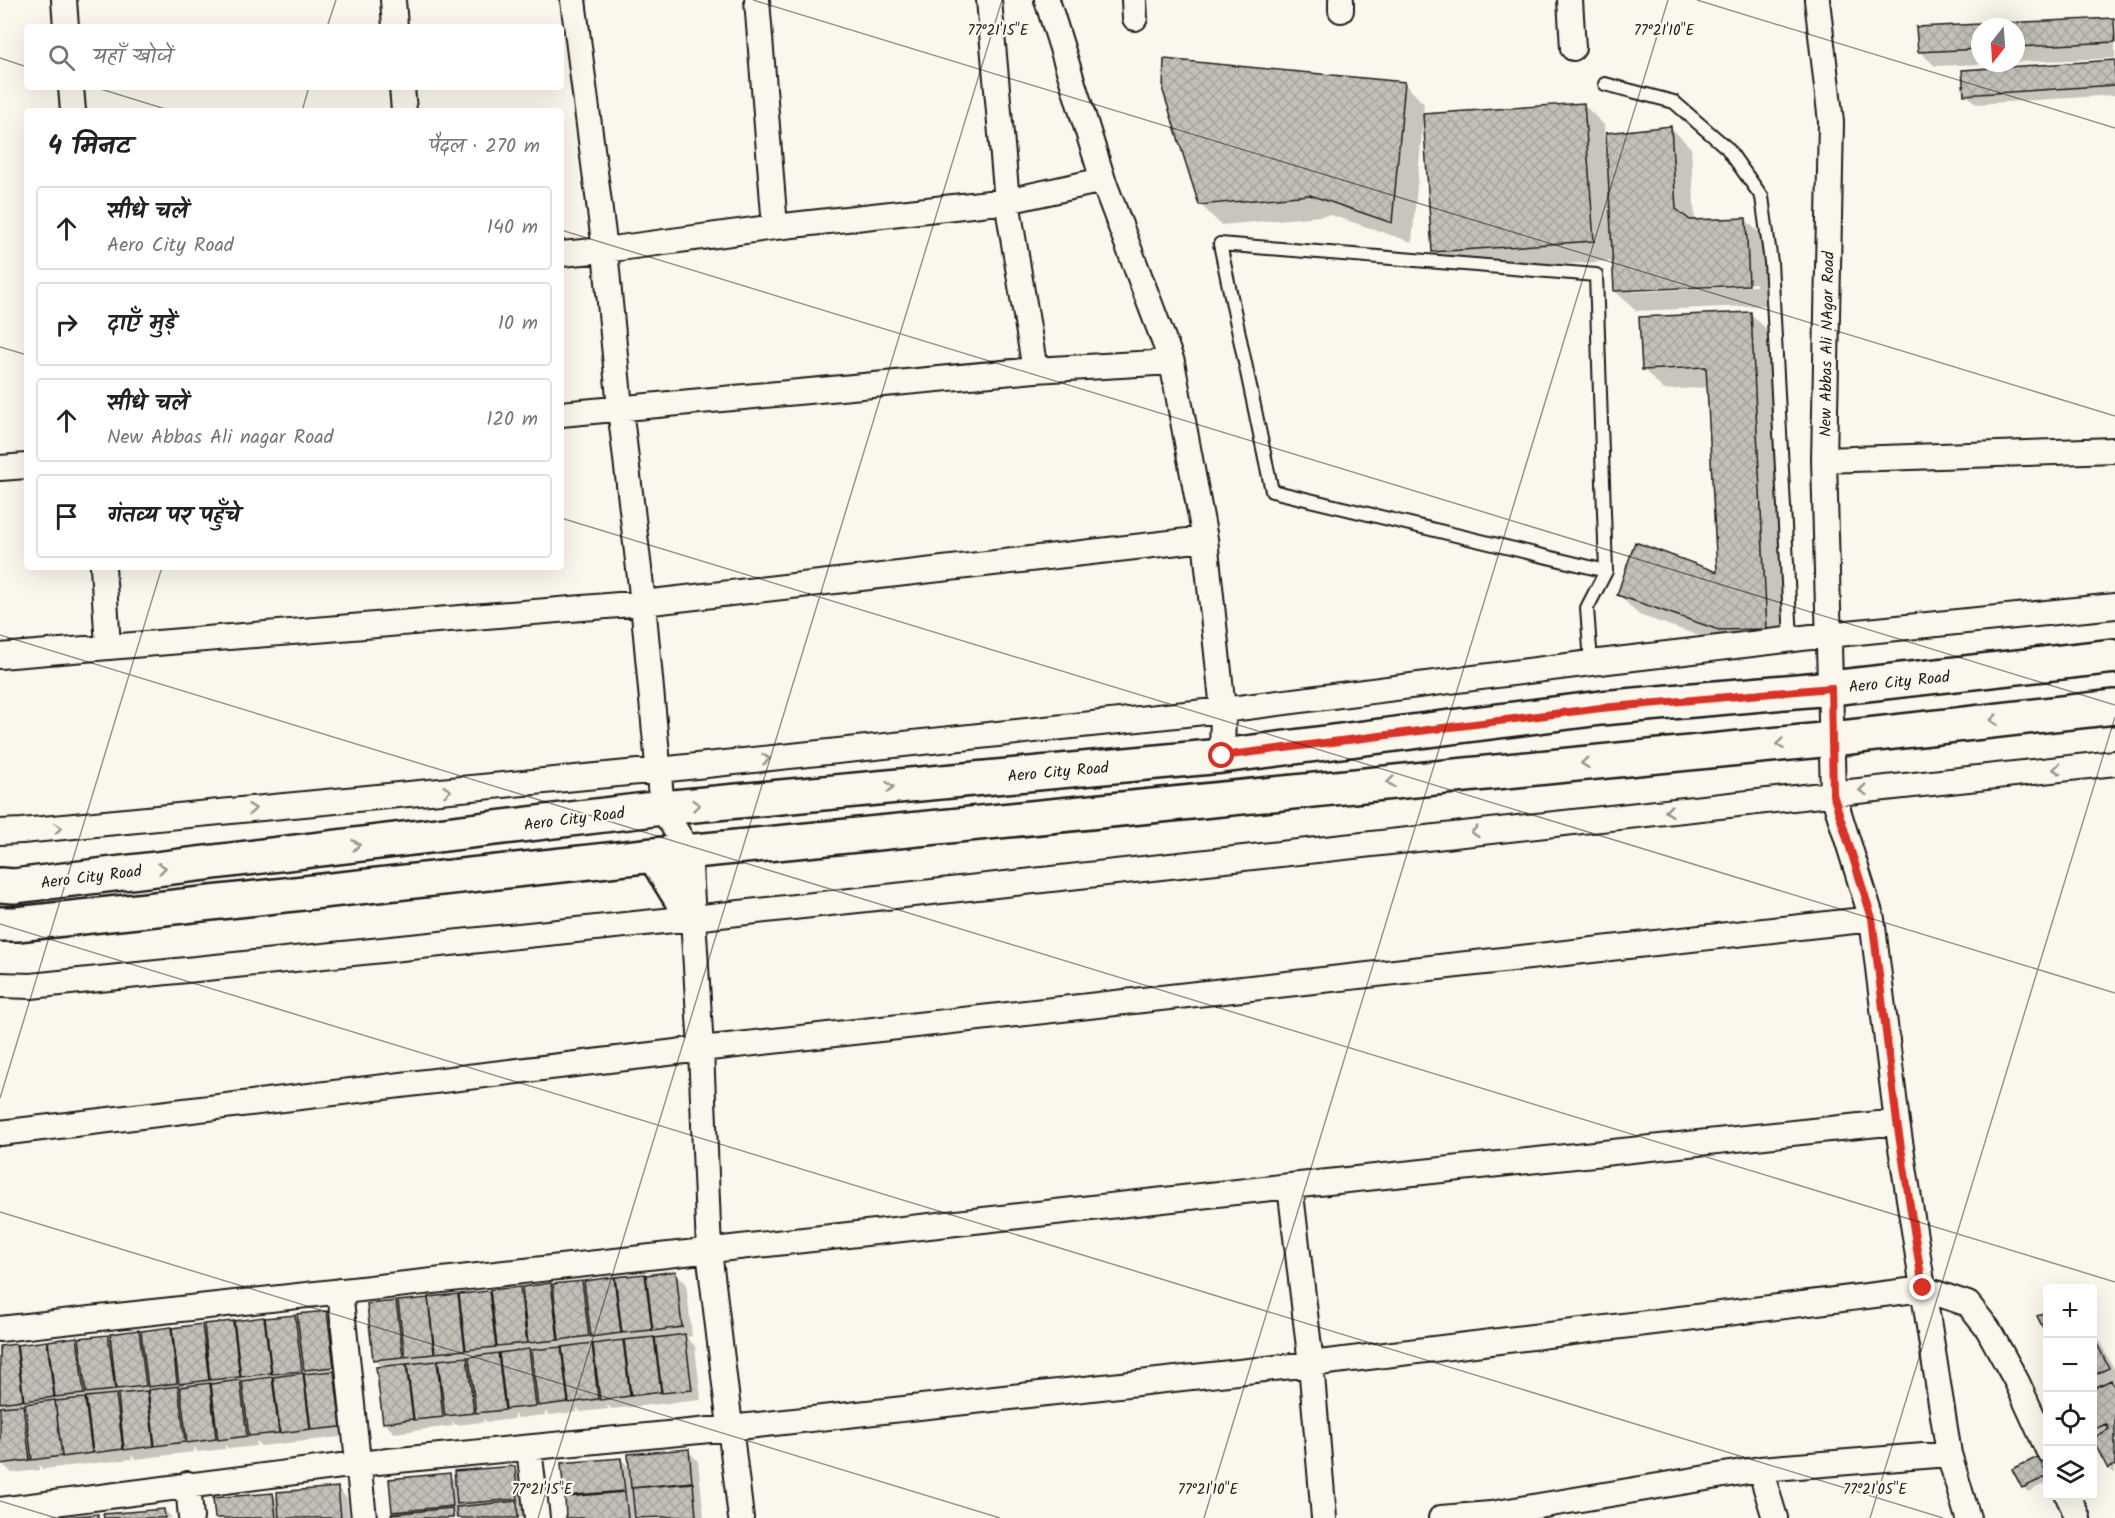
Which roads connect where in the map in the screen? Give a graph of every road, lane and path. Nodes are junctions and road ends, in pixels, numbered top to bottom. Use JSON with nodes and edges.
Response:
{"nodes":[{"id":1,"x":64,"y":0,"type":"edge"},
{"id":2,"x":393,"y":0,"type":"edge"},
{"id":3,"x":573,"y":0,"type":"edge"},
{"id":4,"x":757,"y":0,"type":"edge"},
{"id":5,"x":989,"y":0,"type":"edge"},
{"id":6,"x":1047,"y":0,"type":"edge"},
{"id":7,"x":1570,"y":0,"type":"edge"},
{"id":8,"x":1817,"y":0,"type":"edge"},
{"id":9,"x":66,"y":24,"type":"edge"},
{"id":10,"x":395,"y":24,"type":"edge"},
{"id":11,"x":1573,"y":48,"type":"dead end"},
{"id":12,"x":1605,"y":84,"type":"dead end"},
{"id":13,"x":71,"y":90,"type":"edge"},
{"id":14,"x":402,"y":90,"type":"edge"},
{"id":15,"x":73,"y":108,"type":"edge"},
{"id":16,"x":404,"y":108,"type":"edge"},
{"id":17,"x":1103,"y":180,"type":"junction"},
{"id":18,"x":1008,"y":201,"type":"junction"},
{"id":19,"x":775,"y":227,"type":"junction"},
{"id":20,"x":605,"y":250,"type":"junction"},
{"id":21,"x":564,"y":254,"type":"edge"},
{"id":22,"x":1172,"y":362,"type":"junction"},
{"id":23,"x":1035,"y":370,"type":"junction"},
{"id":24,"x":620,"y":408,"type":"junction"},
{"id":25,"x":564,"y":414,"type":"edge"},
{"id":26,"x":2115,"y":450,"type":"edge"},
{"id":27,"x":1824,"y":460,"type":"junction"},
{"id":28,"x":24,"y":466,"type":"edge"},
{"id":29,"x":0,"y":468,"type":"edge"},
{"id":30,"x":1205,"y":539,"type":"junction"},
{"id":31,"x":103,"y":570,"type":"edge"},
{"id":32,"x":1606,"y":571,"type":"junction"},
{"id":33,"x":643,"y":603,"type":"junction"},
{"id":34,"x":2115,"y":606,"type":"edge"},
{"id":35,"x":1828,"y":635,"type":"junction"},
{"id":36,"x":1791,"y":639,"type":"junction"},
{"id":37,"x":108,"y":647,"type":"junction"},
{"id":38,"x":0,"y":656,"type":"edge"},
{"id":39,"x":2115,"y":656,"type":"edge"},
{"id":40,"x":1591,"y":663,"type":"junction"},
{"id":41,"x":1831,"y":688,"type":"junction"},
{"id":42,"x":2115,"y":707,"type":"edge"},
{"id":43,"x":1223,"y":710,"type":"junction"},
{"id":44,"x":1832,"y":739,"type":"junction"},
{"id":45,"x":1222,"y":756,"type":"junction"},
{"id":46,"x":2115,"y":763,"type":"edge"},
{"id":47,"x":659,"y":771,"type":"junction"},
{"id":48,"x":1833,"y":794,"type":"junction"},
{"id":49,"x":662,"y":808,"type":"junction"},
{"id":50,"x":0,"y":832,"type":"edge"},
{"id":51,"x":689,"y":852,"type":"junction"},
{"id":52,"x":654,"y":855,"type":"junction"},
{"id":53,"x":0,"y":885,"type":"edge"},
{"id":54,"x":693,"y":918,"type":"junction"},
{"id":55,"x":1872,"y":918,"type":"junction"},
{"id":56,"x":0,"y":924,"type":"edge"},
{"id":57,"x":0,"y":985,"type":"edge"},
{"id":58,"x":701,"y":1049,"type":"junction"},
{"id":59,"x":1897,"y":1122,"type":"junction"},
{"id":60,"x":0,"y":1133,"type":"edge"},
{"id":61,"x":1290,"y":1186,"type":"junction"},
{"id":62,"x":709,"y":1251,"type":"junction"},
{"id":63,"x":1923,"y":1288,"type":"junction"},
{"id":64,"x":340,"y":1291,"type":"junction"},
{"id":65,"x":0,"y":1329,"type":"edge"},
{"id":66,"x":1311,"y":1364,"type":"junction"},
{"id":67,"x":730,"y":1428,"type":"junction"},
{"id":68,"x":2046,"y":1446,"type":"edge"},
{"id":69,"x":529,"y":1448,"type":"junction"},
{"id":70,"x":1949,"y":1454,"type":"junction"},
{"id":71,"x":357,"y":1464,"type":"junction"},
{"id":72,"x":1760,"y":1468,"type":"junction"},
{"id":73,"x":188,"y":1484,"type":"junction"},
{"id":74,"x":2070,"y":1500,"type":"edge"},
{"id":75,"x":0,"y":1510,"type":"edge"},
{"id":76,"x":1491,"y":1516,"type":"edge"},
{"id":77,"x":191,"y":1518,"type":"edge"},
{"id":78,"x":364,"y":1518,"type":"edge"},
{"id":79,"x":537,"y":1518,"type":"edge"},
{"id":80,"x":741,"y":1518,"type":"edge"},
{"id":81,"x":1324,"y":1518,"type":"edge"},
{"id":82,"x":1441,"y":1518,"type":"edge"},
{"id":83,"x":1775,"y":1518,"type":"edge"},
{"id":84,"x":1968,"y":1518,"type":"edge"},
{"id":85,"x":2078,"y":1518,"type":"edge"}],
"edges":[{"from":1,"to":9,"type":"street"},
{"from":2,"to":10,"type":"street"},
{"from":3,"to":20,"type":"street"},
{"from":4,"to":19,"type":"street"},
{"from":5,"to":18,"type":"street"},
{"from":6,"to":17,"type":"street"},
{"from":7,"to":11,"type":"street"},
{"from":8,"to":27,"type":"street","name":"New Abbas Ali NAgar Road"},
{"from":12,"to":36,"type":"lane"},
{"from":13,"to":15,"type":"street"},
{"from":14,"to":16,"type":"street"},
{"from":17,"to":18,"type":"street"},
{"from":17,"to":22,"type":"street"},
{"from":18,"to":19,"type":"street"},
{"from":18,"to":23,"type":"street"},
{"from":19,"to":20,"type":"street"},
{"from":20,"to":21,"type":"street"},
{"from":20,"to":24,"type":"street"},
{"from":22,"to":23,"type":"street"},
{"from":22,"to":30,"type":"street"},
{"from":23,"to":24,"type":"street"},
{"from":24,"to":25,"type":"street"},
{"from":24,"to":33,"type":"street"},
{"from":26,"to":27,"type":"street"},
{"from":27,"to":35,"type":"street","name":"New Abbas Ali NAgar Road"},
{"from":28,"to":29,"type":"street"},
{"from":30,"to":33,"type":"street"},
{"from":30,"to":43,"type":"street"},
{"from":31,"to":37,"type":"street"},
{"from":32,"to":32,"type":"lane"},
{"from":32,"to":40,"type":"lane"},
{"from":33,"to":37,"type":"street"},
{"from":33,"to":47,"type":"street"},
{"from":34,"to":35,"type":"street"},
{"from":35,"to":36,"type":"street"},
{"from":35,"to":41,"type":"street","name":"New Abbas Ali NAgar Road"},
{"from":36,"to":40,"type":"street"},
{"from":37,"to":38,"type":"street"},
{"from":39,"to":41,"type":"street","name":"Aero City Road"},
{"from":40,"to":43,"type":"street"},
{"from":41,"to":44,"type":"street","name":"New Abbas Ali NAgar Road"},
{"from":41,"to":45,"type":"street","name":"Aero City Road"},
{"from":42,"to":44,"type":"street","one_way":true},
{"from":43,"to":45,"type":"street"},
{"from":47,"to":43,"type":"street","one_way":true},
{"from":44,"to":48,"type":"street"},
{"from":44,"to":51,"type":"street","one_way":true},
{"from":49,"to":45,"type":"street","name":"Aero City Road","one_way":true},
{"from":46,"to":48,"type":"street","one_way":true},
{"from":47,"to":49,"type":"street"},
{"from":50,"to":47,"type":"street","one_way":true},
{"from":48,"to":54,"type":"street","one_way":true},
{"from":48,"to":55,"type":"street"},
{"from":49,"to":51,"type":"street"},
{"from":53,"to":49,"type":"street","name":"Aero City Road","one_way":true},
{"from":51,"to":52,"type":"street"},
{"from":51,"to":54,"type":"street"},
{"from":52,"to":54,"type":"street"},
{"from":52,"to":56,"type":"street"},
{"from":54,"to":57,"type":"street"},
{"from":54,"to":58,"type":"street"},
{"from":55,"to":58,"type":"street"},
{"from":55,"to":59,"type":"street"},
{"from":58,"to":60,"type":"street"},
{"from":58,"to":62,"type":"street"},
{"from":59,"to":61,"type":"street"},
{"from":59,"to":63,"type":"street"},
{"from":61,"to":62,"type":"street"},
{"from":61,"to":66,"type":"street"},
{"from":62,"to":64,"type":"street"},
{"from":62,"to":67,"type":"street"},
{"from":63,"to":66,"type":"street"},
{"from":63,"to":68,"type":"street"},
{"from":63,"to":70,"type":"street"},
{"from":64,"to":65,"type":"street"},
{"from":64,"to":71,"type":"street"},
{"from":66,"to":67,"type":"street"},
{"from":66,"to":81,"type":"street"},
{"from":67,"to":69,"type":"street"},
{"from":67,"to":80,"type":"street"},
{"from":69,"to":71,"type":"street"},
{"from":69,"to":79,"type":"street"},
{"from":70,"to":72,"type":"street"},
{"from":70,"to":84,"type":"street"},
{"from":71,"to":73,"type":"street"},
{"from":71,"to":78,"type":"street"},
{"from":72,"to":76,"type":"street"},
{"from":72,"to":83,"type":"street"},
{"from":73,"to":75,"type":"street"},
{"from":73,"to":77,"type":"street"},
{"from":74,"to":85,"type":"street"},
{"from":76,"to":82,"type":"street"}]}
